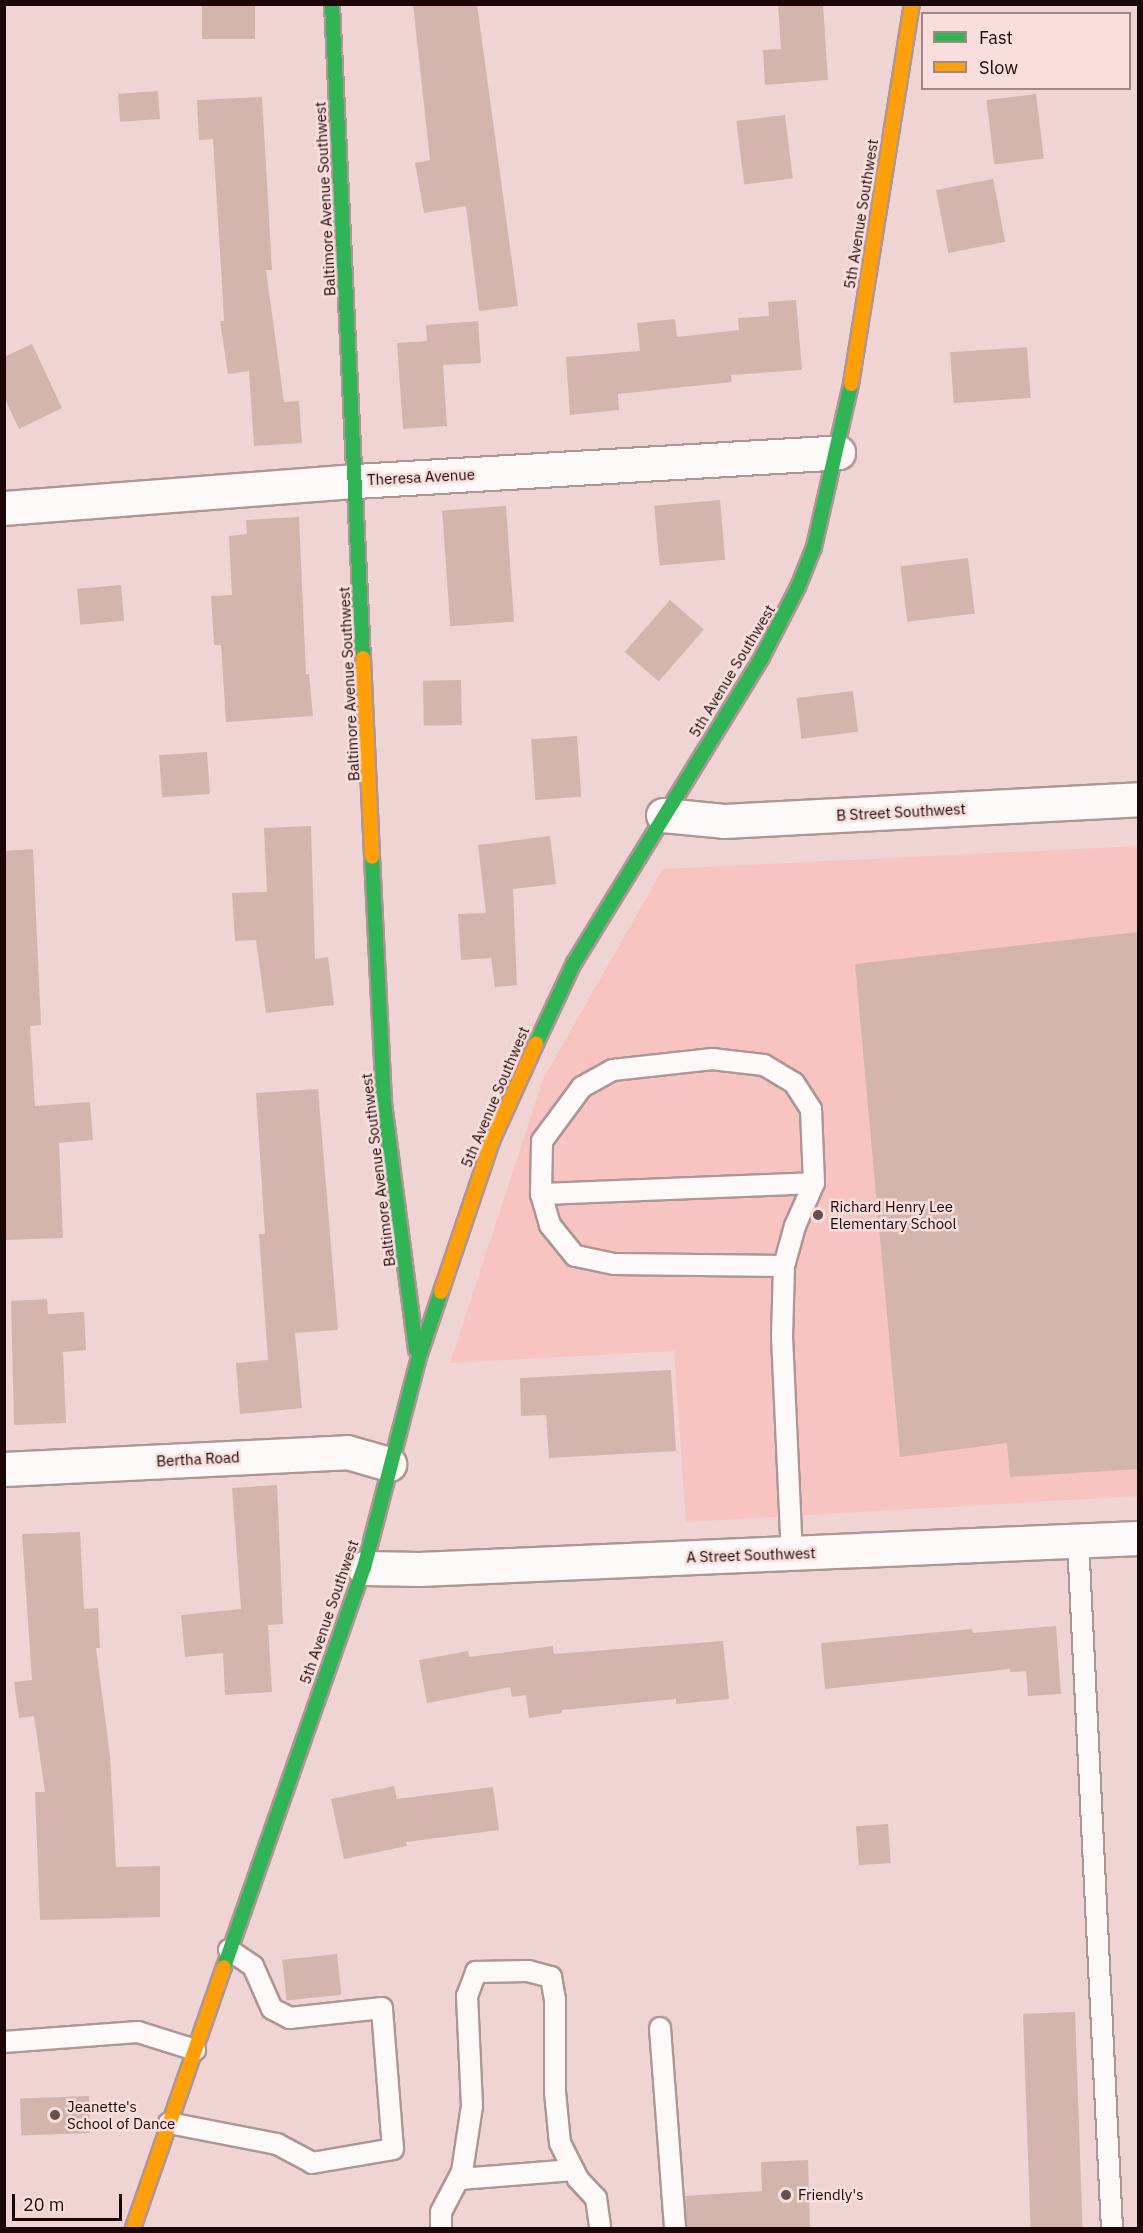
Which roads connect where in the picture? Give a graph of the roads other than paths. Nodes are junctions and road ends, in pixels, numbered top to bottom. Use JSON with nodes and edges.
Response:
{"nodes":[{"id":1,"x":332,"y":4,"type":"edge"},
{"id":2,"x":912,"y":4,"type":"edge"},
{"id":3,"x":838,"y":452,"type":"junction"},
{"id":4,"x":356,"y":481,"type":"junction"},
{"id":5,"x":4,"y":508,"type":"edge"},
{"id":6,"x":1138,"y":800,"type":"edge"},
{"id":7,"x":663,"y":815,"type":"junction"},
{"id":8,"x":814,"y":1183,"type":"junction"},
{"id":9,"x":541,"y":1194,"type":"junction"},
{"id":10,"x":784,"y":1266,"type":"junction"},
{"id":11,"x":418,"y":1360,"type":"junction"},
{"id":12,"x":389,"y":1464,"type":"junction"},
{"id":13,"x":4,"y":1469,"type":"edge"},
{"id":14,"x":1138,"y":1538,"type":"edge"},
{"id":15,"x":1078,"y":1541,"type":"junction"},
{"id":16,"x":792,"y":1553,"type":"junction"},
{"id":17,"x":364,"y":1568,"type":"junction"},
{"id":18,"x":229,"y":1950,"type":"junction"},
{"id":19,"x":660,"y":2028,"type":"dead end"},
{"id":20,"x":4,"y":2042,"type":"edge"},
{"id":21,"x":195,"y":2050,"type":"junction"},
{"id":22,"x":169,"y":2123,"type":"junction"},
{"id":23,"x":574,"y":2170,"type":"junction"},
{"id":24,"x":460,"y":2179,"type":"junction"},
{"id":25,"x":133,"y":2229,"type":"edge"},
{"id":26,"x":441,"y":2229,"type":"edge"},
{"id":27,"x":600,"y":2229,"type":"edge"},
{"id":28,"x":675,"y":2229,"type":"edge"},
{"id":29,"x":1112,"y":2229,"type":"edge"}],
"edges":[{"from":1,"to":4,"type":"street","name":"Baltimore Avenue Southwest"},
{"from":2,"to":3,"type":"street","name":"5th Avenue Southwest"},
{"from":3,"to":4,"type":"street","name":"Theresa Avenue"},
{"from":3,"to":7,"type":"street","name":"5th Avenue Southwest"},
{"from":4,"to":5,"type":"street","name":"Theresa Avenue"},
{"from":4,"to":11,"type":"street","name":"Baltimore Avenue Southwest"},
{"from":6,"to":7,"type":"street","name":"B Street Southwest"},
{"from":7,"to":11,"type":"street","name":"5th Avenue Southwest"},
{"from":8,"to":9,"type":"lane"},
{"from":8,"to":9,"type":"lane"},
{"from":8,"to":10,"type":"lane"},
{"from":9,"to":10,"type":"lane"},
{"from":10,"to":16,"type":"lane"},
{"from":11,"to":12,"type":"street","name":"5th Avenue Southwest"},
{"from":12,"to":13,"type":"street","name":"Bertha Road"},
{"from":12,"to":17,"type":"street","name":"5th Avenue Southwest"},
{"from":14,"to":15,"type":"street","name":"A Street Southwest"},
{"from":15,"to":16,"type":"street","name":"A Street Southwest"},
{"from":15,"to":29,"type":"lane"},
{"from":16,"to":17,"type":"street","name":"A Street Southwest"},
{"from":17,"to":18,"type":"street","name":"5th Avenue Southwest"},
{"from":18,"to":21,"type":"street","name":"5th Avenue Southwest"},
{"from":18,"to":22,"type":"lane"},
{"from":19,"to":28,"type":"lane"},
{"from":20,"to":21,"type":"lane"},
{"from":21,"to":22,"type":"street","name":"5th Avenue Southwest"},
{"from":22,"to":25,"type":"street","name":"5th Avenue Southwest"},
{"from":23,"to":24,"type":"lane"},
{"from":23,"to":24,"type":"lane"},
{"from":23,"to":27,"type":"lane"},
{"from":24,"to":26,"type":"lane"}]}
